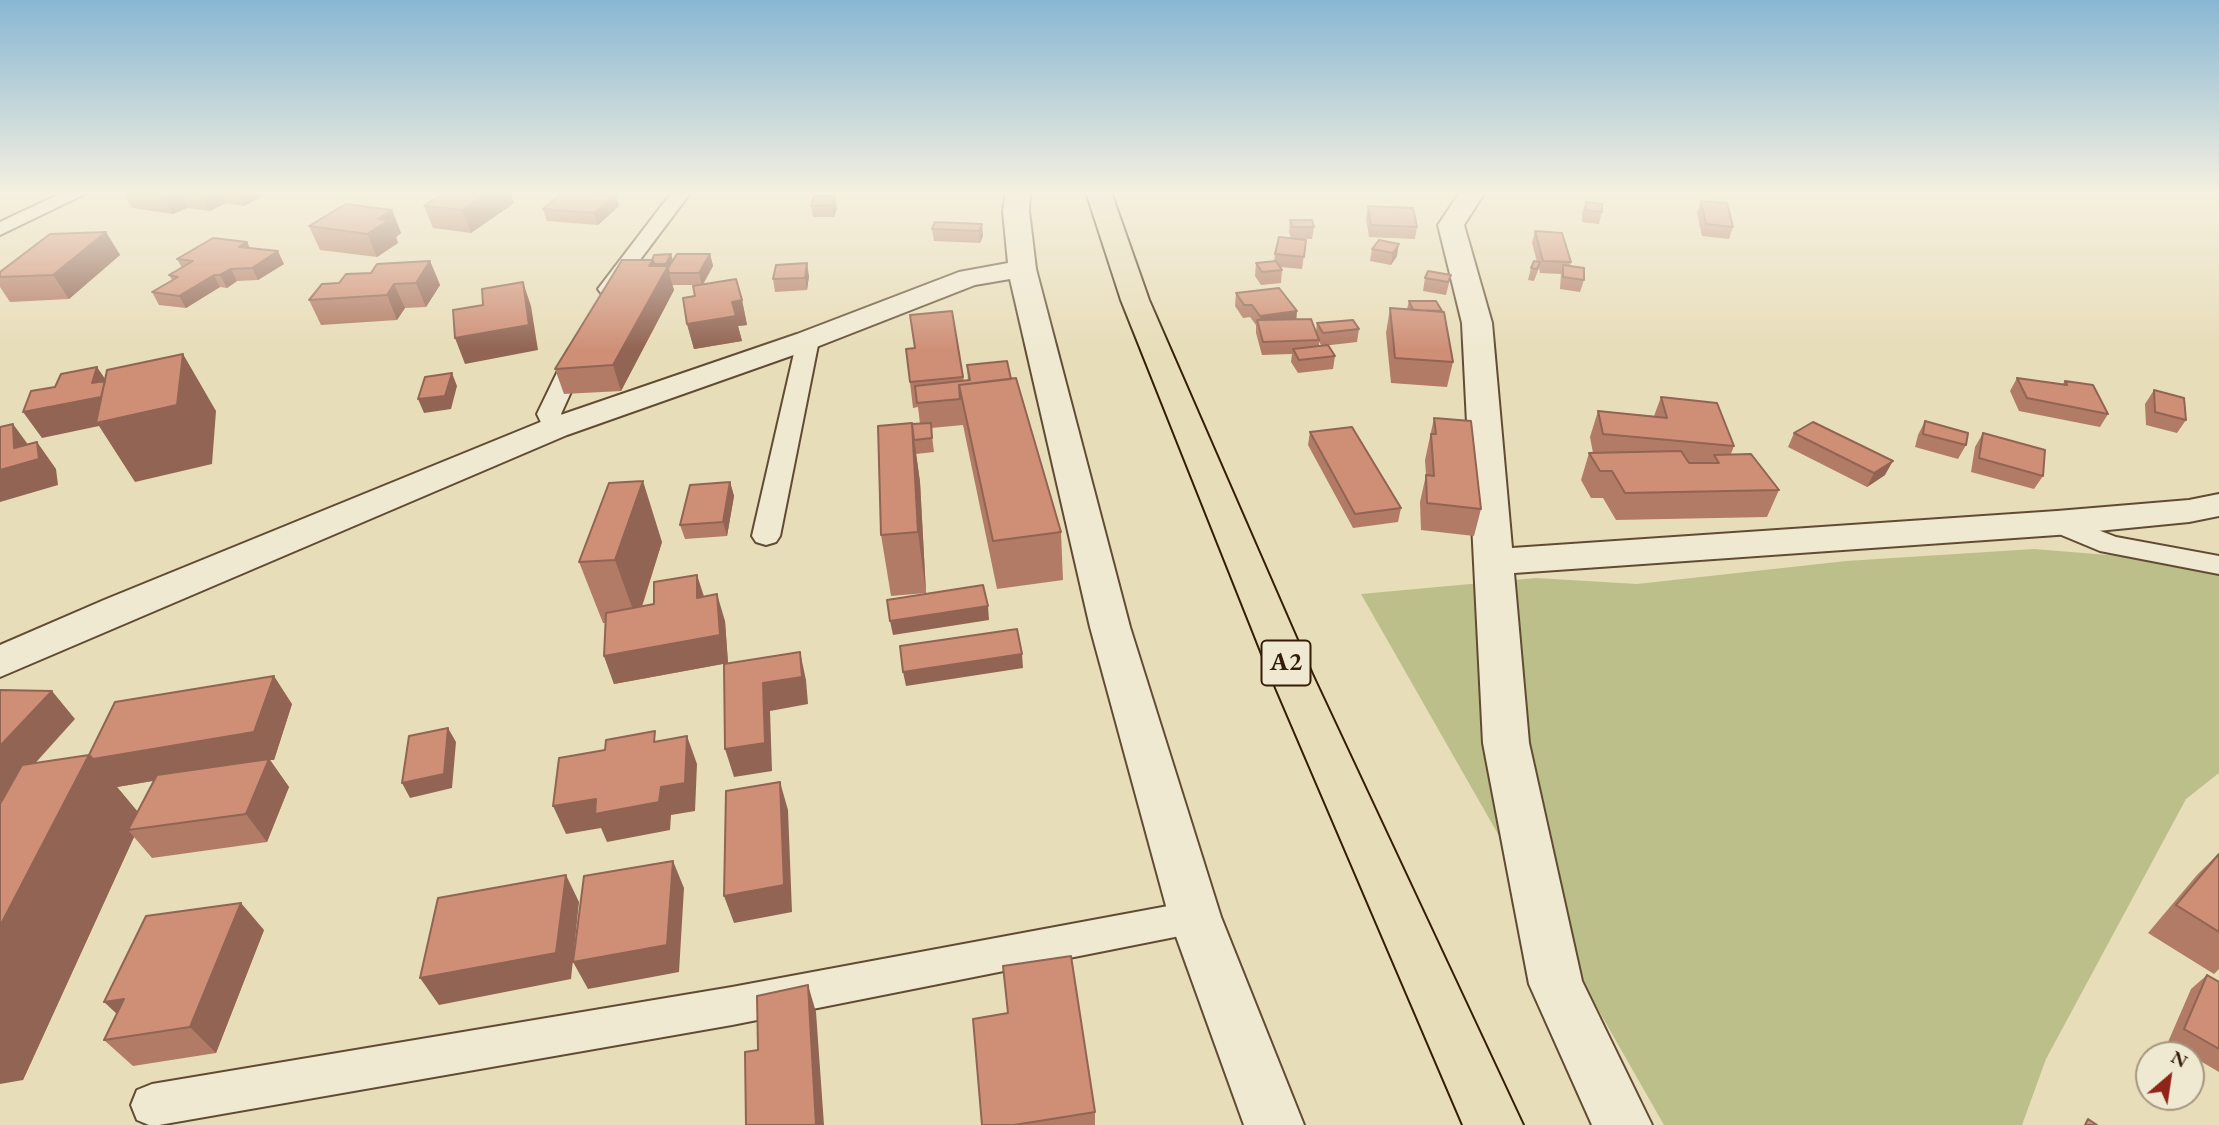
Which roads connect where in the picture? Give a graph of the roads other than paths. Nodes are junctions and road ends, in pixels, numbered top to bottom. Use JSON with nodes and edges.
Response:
{"nodes":[{"id":1,"x":642,"y":244,"type":"edge"},
{"id":2,"x":1019,"y":244,"type":"edge"},
{"id":3,"x":1116,"y":244,"type":"edge"},
{"id":4,"x":1456,"y":244,"type":"edge"},
{"id":5,"x":1022,"y":269,"type":"junction"},
{"id":6,"x":597,"y":313,"type":"edge"},
{"id":7,"x":585,"y":338,"type":"edge"},
{"id":8,"x":808,"y":340,"type":"junction"},
{"id":9,"x":555,"y":428,"type":"junction"},
{"id":10,"x":2219,"y":505,"type":"edge"},
{"id":11,"x":2057,"y":523,"type":"junction"},
{"id":12,"x":766,"y":536,"type":"dead end"},
{"id":13,"x":1492,"y":562,"type":"junction"},
{"id":14,"x":2219,"y":565,"type":"edge"},
{"id":15,"x":0,"y":662,"type":"edge"},
{"id":16,"x":1195,"y":917,"type":"junction"},
{"id":17,"x":152,"y":1105,"type":"dead end"},
{"id":18,"x":1273,"y":1125,"type":"edge"},
{"id":19,"x":1493,"y":1125,"type":"edge"},
{"id":20,"x":1622,"y":1125,"type":"edge"}],
"edges":[{"from":1,"to":6,"type":"lane"},
{"from":2,"to":5,"type":"street"},
{"from":3,"to":19,"type":"main road","number":"A2"},
{"from":4,"to":13,"type":"street"},
{"from":5,"to":8,"type":"street"},
{"from":5,"to":16,"type":"street"},
{"from":7,"to":9,"type":"lane"},
{"from":8,"to":9,"type":"street"},
{"from":8,"to":12,"type":"lane"},
{"from":9,"to":15,"type":"street"},
{"from":10,"to":11,"type":"street"},
{"from":11,"to":13,"type":"street"},
{"from":11,"to":14,"type":"lane"},
{"from":13,"to":20,"type":"street"},
{"from":16,"to":17,"type":"lane"},
{"from":16,"to":18,"type":"street"}]}
